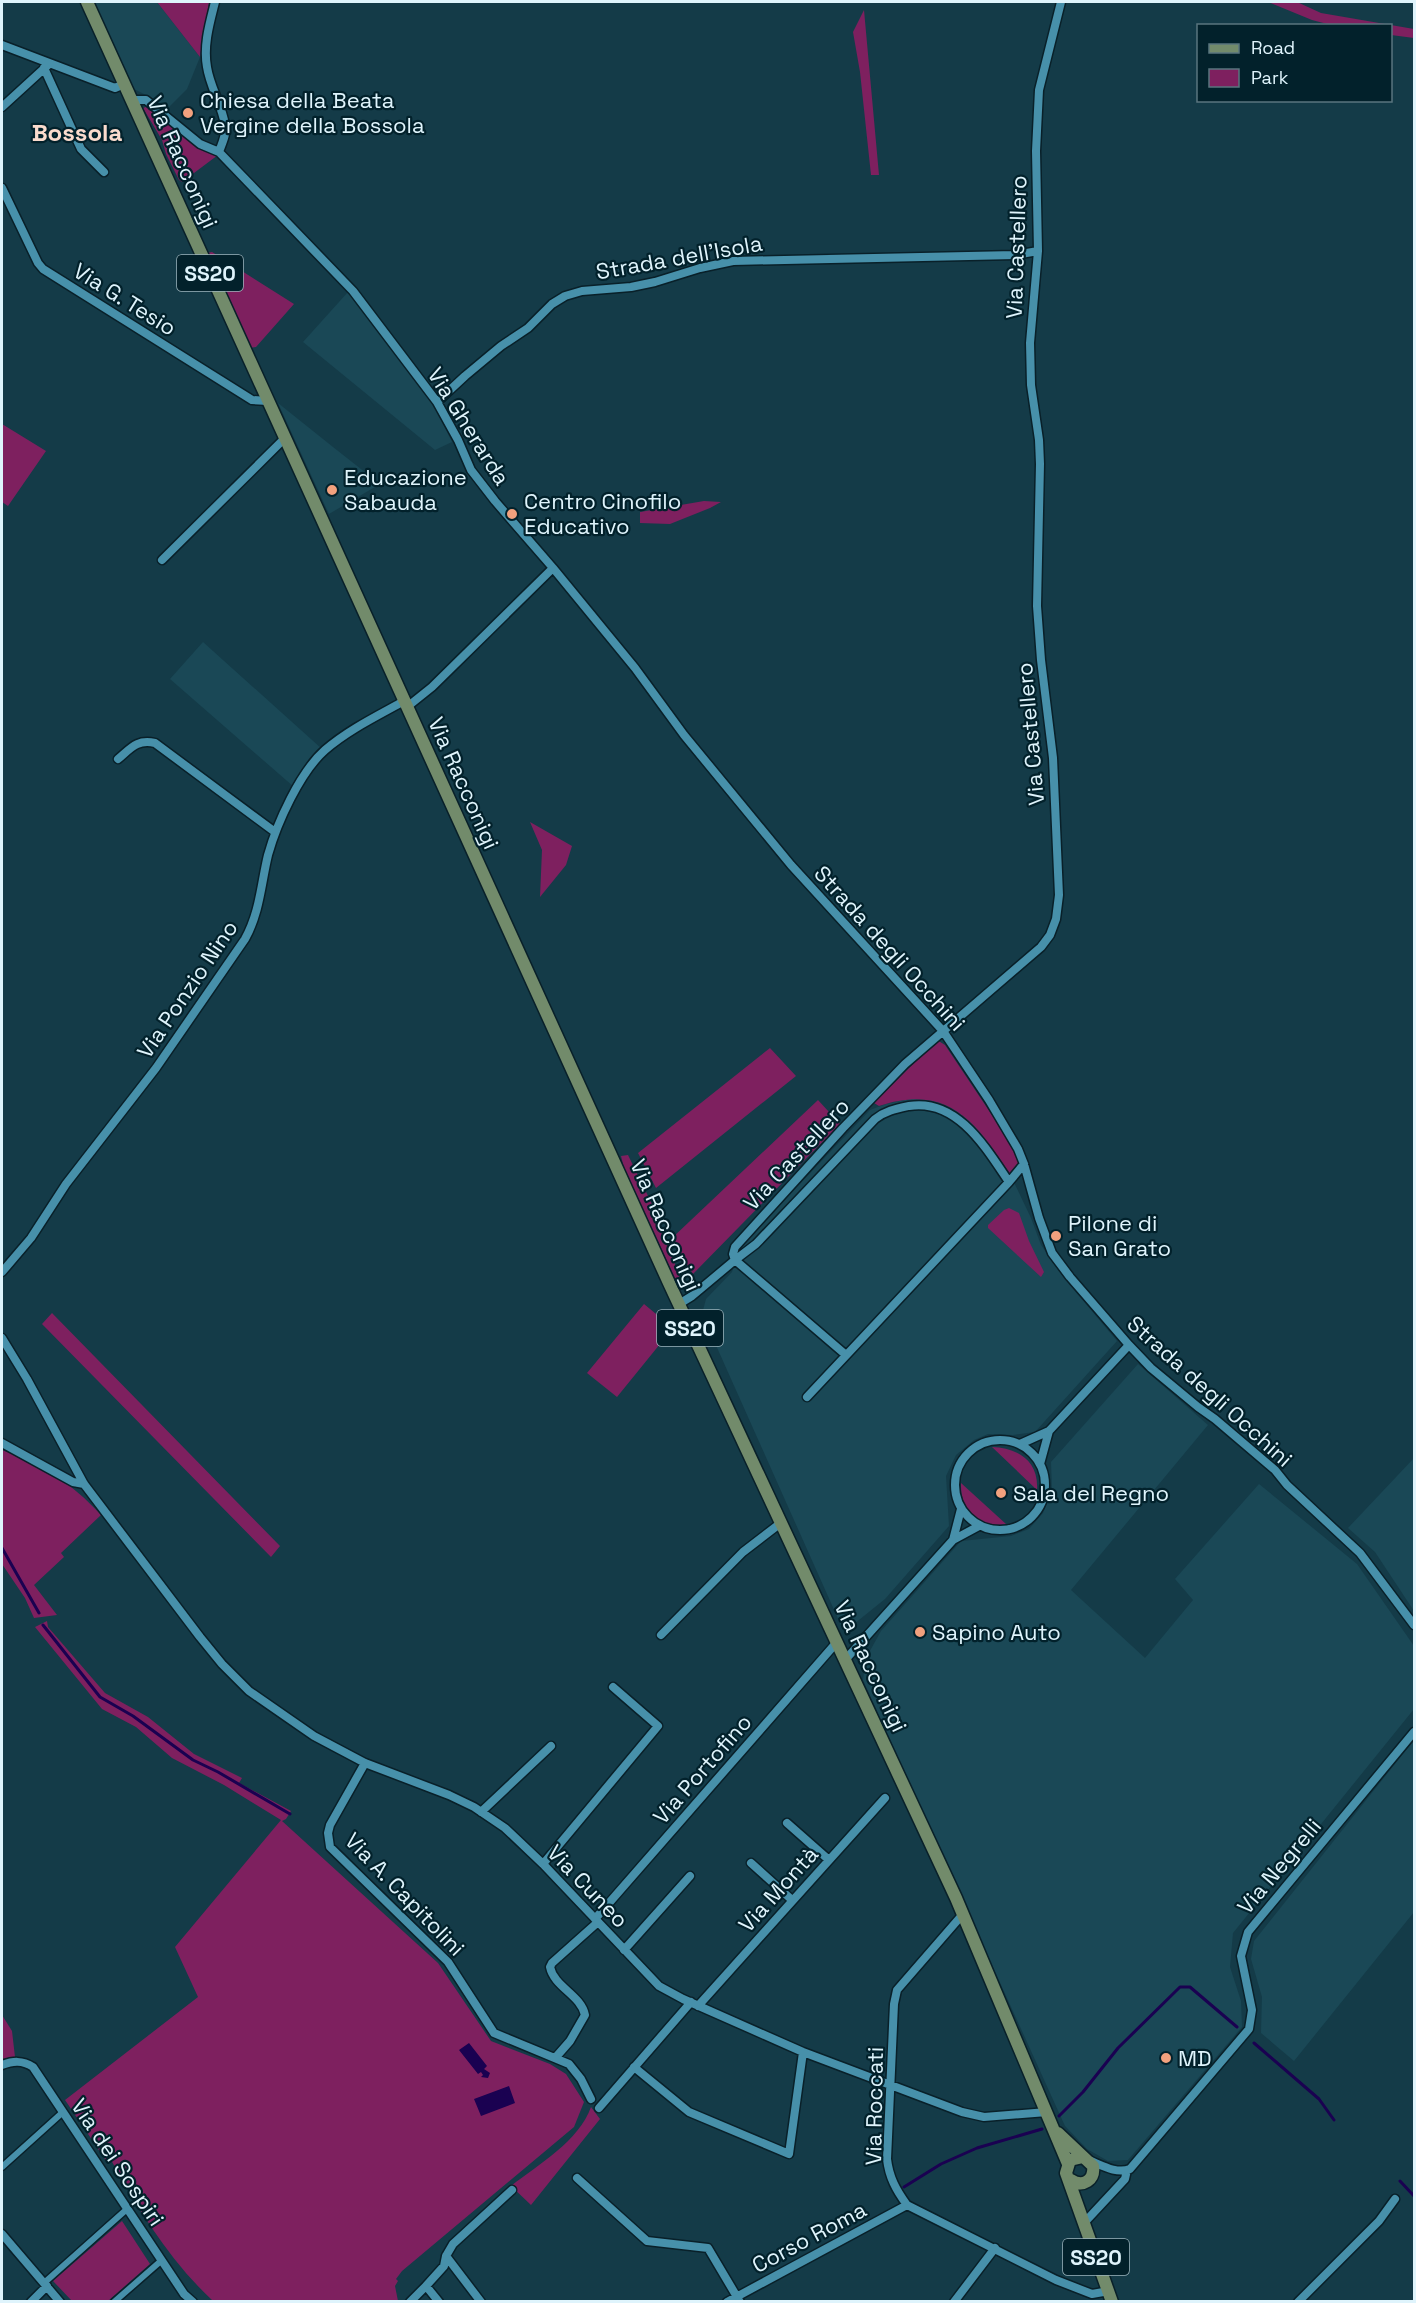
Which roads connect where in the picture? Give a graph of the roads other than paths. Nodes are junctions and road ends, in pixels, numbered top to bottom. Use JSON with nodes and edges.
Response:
{"nodes":[{"id":1,"x":87,"y":2,"type":"edge"},
{"id":2,"x":215,"y":2,"type":"edge"},
{"id":3,"x":1061,"y":2,"type":"edge"},
{"id":4,"x":2,"y":45,"type":"edge"},
{"id":5,"x":48,"y":66,"type":"junction"},
{"id":6,"x":124,"y":84,"type":"junction"},
{"id":7,"x":131,"y":100,"type":"junction"},
{"id":8,"x":2,"y":107,"type":"edge"},
{"id":9,"x":219,"y":152,"type":"junction"},
{"id":10,"x":105,"y":172,"type":"dead end"},
{"id":11,"x":2,"y":188,"type":"edge"},
{"id":12,"x":1038,"y":251,"type":"junction"},
{"id":13,"x":268,"y":401,"type":"junction"},
{"id":14,"x":437,"y":402,"type":"junction"},
{"id":15,"x":285,"y":438,"type":"junction"},
{"id":16,"x":162,"y":560,"type":"dead end"},
{"id":17,"x":553,"y":568,"type":"junction"},
{"id":18,"x":405,"y":704,"type":"junction"},
{"id":19,"x":118,"y":759,"type":"dead end"},
{"id":20,"x":275,"y":832,"type":"junction"},
{"id":21,"x":943,"y":1030,"type":"junction"},
{"id":22,"x":1024,"y":1164,"type":"junction"},
{"id":23,"x":1009,"y":1182,"type":"junction"},
{"id":24,"x":735,"y":1260,"type":"junction"},
{"id":25,"x":2,"y":1272,"type":"edge"},
{"id":26,"x":679,"y":1304,"type":"junction"},
{"id":27,"x":2,"y":1338,"type":"edge"},
{"id":28,"x":1129,"y":1346,"type":"junction"},
{"id":29,"x":846,"y":1356,"type":"junction"},
{"id":30,"x":807,"y":1397,"type":"dead end"},
{"id":31,"x":1049,"y":1431,"type":"junction"},
{"id":32,"x":2,"y":1443,"type":"edge"},
{"id":33,"x":1020,"y":1444,"type":"junction"},
{"id":34,"x":1040,"y":1464,"type":"junction"},
{"id":35,"x":84,"y":1485,"type":"junction"},
{"id":36,"x":962,"y":1509,"type":"junction"},
{"id":37,"x":782,"y":1522,"type":"junction"},
{"id":38,"x":979,"y":1526,"type":"junction"},
{"id":39,"x":953,"y":1540,"type":"junction"},
{"id":40,"x":1414,"y":1625,"type":"edge"},
{"id":41,"x":661,"y":1635,"type":"dead end"},
{"id":42,"x":837,"y":1642,"type":"junction"},
{"id":43,"x":845,"y":1660,"type":"junction"},
{"id":44,"x":613,"y":1687,"type":"dead end"},
{"id":45,"x":1414,"y":1732,"type":"edge"},
{"id":46,"x":551,"y":1746,"type":"dead end"},
{"id":47,"x":365,"y":1763,"type":"junction"},
{"id":48,"x":885,"y":1798,"type":"dead end"},
{"id":49,"x":481,"y":1812,"type":"junction"},
{"id":50,"x":787,"y":1823,"type":"dead end"},
{"id":51,"x":829,"y":1860,"type":"junction"},
{"id":52,"x":751,"y":1863,"type":"dead end"},
{"id":53,"x":543,"y":1864,"type":"junction"},
{"id":54,"x":690,"y":1876,"type":"dead end"},
{"id":55,"x":792,"y":1900,"type":"junction"},
{"id":56,"x":963,"y":1914,"type":"junction"},
{"id":57,"x":596,"y":1920,"type":"junction"},
{"id":58,"x":624,"y":1950,"type":"junction"},
{"id":59,"x":694,"y":2004,"type":"junction"},
{"id":60,"x":803,"y":2052,"type":"junction"},
{"id":61,"x":556,"y":2057,"type":"junction"},
{"id":62,"x":2,"y":2065,"type":"edge"},
{"id":63,"x":634,"y":2067,"type":"junction"},
{"id":64,"x":890,"y":2085,"type":"junction"},
{"id":65,"x":591,"y":2099,"type":"dead end"},
{"id":66,"x":599,"y":2108,"type":"dead end"},
{"id":67,"x":63,"y":2112,"type":"junction"},
{"id":68,"x":1047,"y":2112,"type":"junction"},
{"id":69,"x":1053,"y":2128,"type":"junction"},
{"id":70,"x":1087,"y":2159,"type":"junction"},
{"id":71,"x":1068,"y":2164,"type":"junction"},
{"id":72,"x":2,"y":2167,"type":"edge"},
{"id":73,"x":1114,"y":2170,"type":"junction"},
{"id":74,"x":1127,"y":2170,"type":"junction"},
{"id":75,"x":577,"y":2178,"type":"dead end"},
{"id":76,"x":1071,"y":2180,"type":"junction"},
{"id":77,"x":1089,"y":2180,"type":"junction"},
{"id":78,"x":512,"y":2190,"type":"dead end"},
{"id":79,"x":1395,"y":2199,"type":"dead end"},
{"id":80,"x":907,"y":2205,"type":"junction"},
{"id":81,"x":127,"y":2209,"type":"junction"},
{"id":82,"x":1082,"y":2217,"type":"junction"},
{"id":83,"x":2,"y":2234,"type":"edge"},
{"id":84,"x":995,"y":2248,"type":"junction"},
{"id":85,"x":446,"y":2256,"type":"junction"},
{"id":86,"x":162,"y":2260,"type":"junction"},
{"id":87,"x":46,"y":2285,"type":"junction"},
{"id":88,"x":426,"y":2286,"type":"junction"},
{"id":89,"x":1110,"y":2296,"type":"edge"},
{"id":90,"x":734,"y":2300,"type":"edge"},
{"id":91,"x":30,"y":2301,"type":"edge"},
{"id":92,"x":60,"y":2301,"type":"edge"},
{"id":93,"x":114,"y":2301,"type":"edge"},
{"id":94,"x":193,"y":2301,"type":"edge"},
{"id":95,"x":410,"y":2301,"type":"edge"},
{"id":96,"x":439,"y":2301,"type":"edge"},
{"id":97,"x":481,"y":2301,"type":"edge"},
{"id":98,"x":954,"y":2301,"type":"edge"},
{"id":99,"x":1298,"y":2301,"type":"edge"}],
"edges":[{"from":1,"to":6,"type":"main road","name":"Via Racconigi","number":"SS20"},
{"from":2,"to":9,"type":"street"},
{"from":3,"to":12,"type":"street","name":"Via Castellero"},
{"from":4,"to":5,"type":"street"},
{"from":5,"to":6,"type":"street"},
{"from":5,"to":8,"type":"street"},
{"from":5,"to":10,"type":"street"},
{"from":6,"to":7,"type":"main road","name":"Via Racconigi","number":"SS20"},
{"from":7,"to":9,"type":"street","name":"Via Gherarda"},
{"from":7,"to":13,"type":"main road","name":"Via Racconigi","number":"SS20"},
{"from":9,"to":14,"type":"street","name":"Via Gherarda"},
{"from":11,"to":13,"type":"street","name":"Via G. Tesio"},
{"from":12,"to":14,"type":"street","name":"Strada dell'Isola"},
{"from":12,"to":21,"type":"street","name":"Via Castellero"},
{"from":13,"to":15,"type":"main road","name":"Via Racconigi","number":"SS20"},
{"from":14,"to":17,"type":"street","name":"Via Gherarda"},
{"from":15,"to":16,"type":"street"},
{"from":15,"to":18,"type":"main road","name":"Via Racconigi","number":"SS20"},
{"from":17,"to":18,"type":"street"},
{"from":17,"to":21,"type":"street","name":"Strada degli Occhini"},
{"from":18,"to":20,"type":"street","name":"Via Ponzio Nino"},
{"from":18,"to":26,"type":"main road","name":"Via Racconigi","number":"SS20"},
{"from":19,"to":20,"type":"street"},
{"from":20,"to":25,"type":"street","name":"Via Ponzio Nino"},
{"from":21,"to":22,"type":"street","name":"Strada degli Occhini"},
{"from":21,"to":24,"type":"street","name":"Via Castellero"},
{"from":22,"to":23,"type":"street"},
{"from":22,"to":28,"type":"street","name":"Strada degli Occhini"},
{"from":23,"to":24,"type":"street"},
{"from":23,"to":29,"type":"street"},
{"from":24,"to":26,"type":"street","name":"Via Castellero"},
{"from":24,"to":29,"type":"street"},
{"from":26,"to":37,"type":"main road","name":"Via Racconigi","number":"SS20"},
{"from":27,"to":35,"type":"street","name":"Via Cuneo"},
{"from":28,"to":31,"type":"street"},
{"from":28,"to":40,"type":"street","name":"Strada degli Occhini"},
{"from":29,"to":30,"type":"street"},
{"from":31,"to":33,"type":"street"},
{"from":31,"to":34,"type":"street"},
{"from":32,"to":35,"type":"street"},
{"from":33,"to":34,"type":"street"},
{"from":33,"to":36,"type":"street"},
{"from":34,"to":38,"type":"street"},
{"from":35,"to":47,"type":"street","name":"Via Cuneo"},
{"from":36,"to":38,"type":"street"},
{"from":36,"to":39,"type":"street"},
{"from":37,"to":41,"type":"street"},
{"from":37,"to":42,"type":"main road","name":"Via Racconigi","number":"SS20"},
{"from":38,"to":39,"type":"street"},
{"from":39,"to":43,"type":"street"},
{"from":42,"to":43,"type":"main road","name":"Via Racconigi","number":"SS20"},
{"from":42,"to":57,"type":"street","name":"Via Portofino"},
{"from":43,"to":56,"type":"main road","name":"Via Racconigi","number":"SS20"},
{"from":44,"to":53,"type":"street"},
{"from":45,"to":74,"type":"street","name":"Via Negrelli"},
{"from":46,"to":49,"type":"street"},
{"from":47,"to":49,"type":"street","name":"Via Cuneo"},
{"from":47,"to":61,"type":"street","name":"Via A. Capitolini"},
{"from":48,"to":51,"type":"street","name":"Via Montà"},
{"from":49,"to":53,"type":"street","name":"Via Cuneo"},
{"from":50,"to":51,"type":"street"},
{"from":51,"to":55,"type":"street","name":"Via Montà"},
{"from":52,"to":55,"type":"street"},
{"from":53,"to":57,"type":"street","name":"Via Cuneo"},
{"from":54,"to":58,"type":"street"},
{"from":55,"to":59,"type":"street","name":"Via Montà"},
{"from":56,"to":64,"type":"street","name":"Via Roccati"},
{"from":56,"to":68,"type":"main road","name":"Via Racconigi","number":"SS20"},
{"from":57,"to":58,"type":"street","name":"Via Cuneo"},
{"from":57,"to":61,"type":"street","name":"Via Portofino"},
{"from":58,"to":59,"type":"street","name":"Via Cuneo"},
{"from":59,"to":60,"type":"street","name":"Via Cuneo"},
{"from":59,"to":63,"type":"street","name":"Via Montà"},
{"from":60,"to":63,"type":"street"},
{"from":60,"to":64,"type":"street","name":"Via Cuneo"},
{"from":61,"to":65,"type":"street","name":"Via A. Capitolini"},
{"from":62,"to":67,"type":"street","name":"Via dei Sospiri"},
{"from":63,"to":66,"type":"street","name":"Via Montà"},
{"from":64,"to":68,"type":"street","name":"Via Cuneo"},
{"from":64,"to":80,"type":"street","name":"Via Roccati"},
{"from":67,"to":72,"type":"street"},
{"from":67,"to":81,"type":"street","name":"Via dei Sospiri"},
{"from":68,"to":69,"type":"main road","name":"Via Racconigi","number":"SS20"},
{"from":69,"to":70,"type":"main road","name":"Via Racconigi","number":"SS20"},
{"from":69,"to":71,"type":"main road","name":"Via Racconigi","number":"SS20"},
{"from":70,"to":71,"type":"main road"},
{"from":70,"to":73,"type":"street"},
{"from":70,"to":77,"type":"main road"},
{"from":71,"to":76,"type":"main road"},
{"from":73,"to":74,"type":"street"},
{"from":73,"to":77,"type":"street"},
{"from":74,"to":82,"type":"street","name":"Via Negrelli"},
{"from":75,"to":90,"type":"street"},
{"from":76,"to":77,"type":"main road"},
{"from":76,"to":82,"type":"main road","number":"SS20"},
{"from":77,"to":82,"type":"main road","number":"SS20"},
{"from":78,"to":85,"type":"street"},
{"from":79,"to":99,"type":"street"},
{"from":80,"to":84,"type":"street"},
{"from":80,"to":90,"type":"street","name":"Corso Roma"},
{"from":81,"to":86,"type":"street","name":"Via dei Sospiri"},
{"from":81,"to":87,"type":"street"},
{"from":82,"to":89,"type":"main road","number":"SS20"},
{"from":83,"to":87,"type":"street"},
{"from":84,"to":89,"type":"street"},
{"from":84,"to":98,"type":"street"},
{"from":85,"to":88,"type":"street"},
{"from":85,"to":97,"type":"street"},
{"from":86,"to":93,"type":"street"},
{"from":86,"to":94,"type":"street","name":"Via dei Sospiri"},
{"from":87,"to":91,"type":"street"},
{"from":87,"to":92,"type":"street"},
{"from":88,"to":95,"type":"street"},
{"from":88,"to":96,"type":"street"}]}
